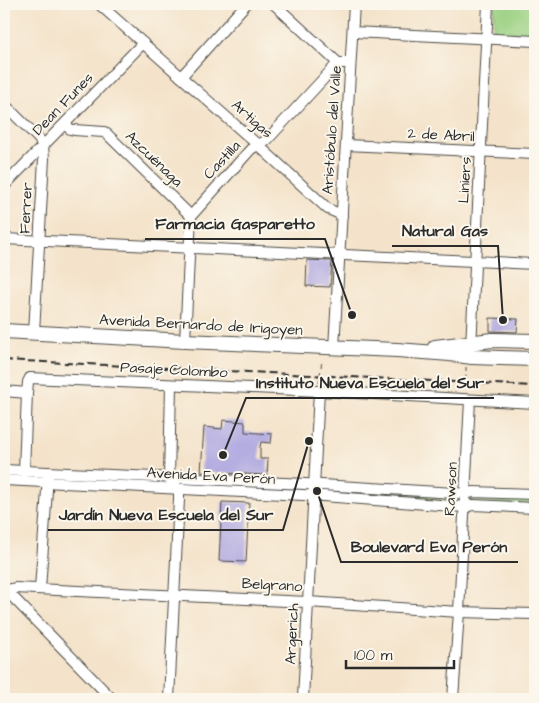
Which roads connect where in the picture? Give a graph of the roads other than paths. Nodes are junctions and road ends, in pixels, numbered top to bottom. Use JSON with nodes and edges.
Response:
{"nodes":[{"id":1,"x":100,"y":4,"type":"edge"},
{"id":2,"x":246,"y":4,"type":"edge"},
{"id":3,"x":274,"y":4,"type":"edge"},
{"id":4,"x":354,"y":4,"type":"edge"},
{"id":5,"x":488,"y":4,"type":"edge"},
{"id":6,"x":353,"y":32,"type":"junction"},
{"id":7,"x":486,"y":38,"type":"junction"},
{"id":8,"x":535,"y":41,"type":"edge"},
{"id":9,"x":143,"y":43,"type":"junction"},
{"id":10,"x":338,"y":62,"type":"junction"},
{"id":11,"x":351,"y":62,"type":"junction"},
{"id":12,"x":182,"y":76,"type":"junction"},
{"id":13,"x":4,"y":104,"type":"edge"},
{"id":14,"x":65,"y":124,"type":"junction"},
{"id":15,"x":346,"y":145,"type":"junction"},
{"id":16,"x":43,"y":146,"type":"junction"},
{"id":17,"x":259,"y":146,"type":"junction"},
{"id":18,"x":481,"y":152,"type":"junction"},
{"id":19,"x":535,"y":154,"type":"edge"},
{"id":20,"x":4,"y":186,"type":"edge"},
{"id":21,"x":342,"y":215,"type":"junction"},
{"id":22,"x":191,"y":216,"type":"junction"},
{"id":23,"x":4,"y":239,"type":"edge"},
{"id":24,"x":39,"y":241,"type":"junction"},
{"id":25,"x":190,"y":248,"type":"junction"},
{"id":26,"x":339,"y":255,"type":"junction"},
{"id":27,"x":476,"y":262,"type":"junction"},
{"id":28,"x":535,"y":264,"type":"edge"},
{"id":29,"x":4,"y":331,"type":"edge"},
{"id":30,"x":34,"y":332,"type":"junction"},
{"id":31,"x":185,"y":341,"type":"junction"},
{"id":32,"x":471,"y":342,"type":"junction"},
{"id":33,"x":535,"y":342,"type":"edge"},
{"id":34,"x":334,"y":348,"type":"junction"},
{"id":35,"x":397,"y":350,"type":"junction"},
{"id":36,"x":472,"y":357,"type":"junction"},
{"id":37,"x":535,"y":359,"type":"edge"},
{"id":38,"x":171,"y":385,"type":"junction"},
{"id":39,"x":4,"y":391,"type":"edge"},
{"id":40,"x":319,"y":391,"type":"junction"},
{"id":41,"x":27,"y":392,"type":"junction"},
{"id":42,"x":470,"y":400,"type":"junction"},
{"id":43,"x":535,"y":403,"type":"edge"},
{"id":44,"x":4,"y":470,"type":"edge"},
{"id":45,"x":24,"y":471,"type":"junction"},
{"id":46,"x":48,"y":477,"type":"junction"},
{"id":47,"x":169,"y":478,"type":"junction"},
{"id":48,"x":4,"y":480,"type":"edge"},
{"id":49,"x":314,"y":485,"type":"junction"},
{"id":50,"x":179,"y":490,"type":"junction"},
{"id":51,"x":466,"y":494,"type":"junction"},
{"id":52,"x":535,"y":494,"type":"edge"},
{"id":53,"x":314,"y":496,"type":"junction"},
{"id":54,"x":465,"y":507,"type":"junction"},
{"id":55,"x":535,"y":508,"type":"edge"},
{"id":56,"x":40,"y":589,"type":"junction"},
{"id":57,"x":5,"y":590,"type":"edge"},
{"id":58,"x":174,"y":596,"type":"junction"},
{"id":59,"x":308,"y":602,"type":"junction"},
{"id":60,"x":459,"y":612,"type":"junction"},
{"id":61,"x":535,"y":614,"type":"edge"},
{"id":62,"x":112,"y":699,"type":"edge"},
{"id":63,"x":169,"y":699,"type":"edge"},
{"id":64,"x":303,"y":699,"type":"edge"},
{"id":65,"x":452,"y":699,"type":"edge"}],
"edges":[{"from":1,"to":9,"type":"street","name":"Artigas"},
{"from":2,"to":12,"type":"street"},
{"from":3,"to":10,"type":"street"},
{"from":4,"to":6,"type":"street","name":"Aristóbulo del Valle"},
{"from":5,"to":7,"type":"street","name":"Liniers"},
{"from":6,"to":7,"type":"street"},
{"from":6,"to":11,"type":"street","name":"Aristóbulo del Valle"},
{"from":7,"to":8,"type":"street"},
{"from":7,"to":18,"type":"street","name":"Liniers"},
{"from":9,"to":12,"type":"street","name":"Artigas"},
{"from":9,"to":14,"type":"street","name":"Dean Funes"},
{"from":10,"to":11,"type":"street"},
{"from":10,"to":17,"type":"street","name":"Castilla"},
{"from":11,"to":15,"type":"street","name":"Aristóbulo del Valle"},
{"from":12,"to":17,"type":"street","name":"Artigas"},
{"from":13,"to":16,"type":"street"},
{"from":14,"to":16,"type":"street","name":"Dean Funes"},
{"from":14,"to":22,"type":"street","name":"Azcuénaga"},
{"from":15,"to":18,"type":"street","name":"2 de Abril"},
{"from":15,"to":21,"type":"street","name":"Aristóbulo del Valle"},
{"from":16,"to":20,"type":"street","name":"Dean Funes"},
{"from":16,"to":24,"type":"street","name":"Ferrer"},
{"from":17,"to":21,"type":"street","name":"Artigas"},
{"from":17,"to":22,"type":"street","name":"Castilla"},
{"from":18,"to":19,"type":"street","name":"2 de Abril"},
{"from":18,"to":27,"type":"street","name":"Liniers"},
{"from":21,"to":26,"type":"street","name":"Aristóbulo del Valle"},
{"from":22,"to":25,"type":"street"},
{"from":23,"to":24,"type":"street"},
{"from":24,"to":25,"type":"street"},
{"from":24,"to":30,"type":"street","name":"Ferrer"},
{"from":25,"to":26,"type":"street"},
{"from":25,"to":31,"type":"street"},
{"from":26,"to":27,"type":"street"},
{"from":26,"to":34,"type":"street","name":"Aristóbulo del Valle"},
{"from":27,"to":28,"type":"street"},
{"from":27,"to":32,"type":"street","name":"Liniers"},
{"from":29,"to":30,"type":"main road","name":"Avenida Bernardo de Irigoyen"},
{"from":30,"to":31,"type":"main road","name":"Avenida Bernardo de Irigoyen"},
{"from":31,"to":34,"type":"main road","name":"Avenida Bernardo de Irigoyen"},
{"from":32,"to":33,"type":"main road"},
{"from":32,"to":35,"type":"main road"},
{"from":32,"to":36,"type":"street","name":"Liniers"},
{"from":34,"to":35,"type":"main road","name":"Avenida Bernardo de Irigoyen"},
{"from":35,"to":36,"type":"main road"},
{"from":36,"to":37,"type":"main road"},
{"from":38,"to":40,"type":"street","name":"Pasaje Colombo"},
{"from":38,"to":41,"type":"street","name":"Pasaje Colombo"},
{"from":38,"to":47,"type":"street"},
{"from":39,"to":41,"type":"street"},
{"from":40,"to":42,"type":"street","name":"Pasaje Colombo"},
{"from":40,"to":49,"type":"street","name":"Argerich"},
{"from":41,"to":45,"type":"street"},
{"from":42,"to":43,"type":"street","name":"Pasaje Colombo"},
{"from":42,"to":51,"type":"street","name":"Rawson"},
{"from":44,"to":45,"type":"street","name":"Avenida Eva Perón"},
{"from":45,"to":46,"type":"street","name":"Avenida Eva Perón"},
{"from":46,"to":47,"type":"street","name":"Avenida Eva Perón"},
{"from":46,"to":48,"type":"street","name":"Avenida Eva Perón"},
{"from":46,"to":50,"type":"street","name":"Avenida Eva Perón"},
{"from":46,"to":56,"type":"street"},
{"from":47,"to":49,"type":"street","name":"Avenida Eva Perón"},
{"from":47,"to":50,"type":"street"},
{"from":49,"to":51,"type":"street","name":"Avenida Eva Perón"},
{"from":49,"to":53,"type":"street","name":"Argerich"},
{"from":50,"to":53,"type":"street","name":"Avenida Eva Perón"},
{"from":50,"to":58,"type":"street"},
{"from":51,"to":52,"type":"street","name":"Avenida Eva Perón"},
{"from":51,"to":54,"type":"street","name":"Rawson"},
{"from":53,"to":54,"type":"street","name":"Avenida Eva Perón"},
{"from":53,"to":59,"type":"street","name":"Argerich"},
{"from":54,"to":55,"type":"street","name":"Avenida Eva Perón"},
{"from":54,"to":60,"type":"street","name":"Rawson"},
{"from":56,"to":57,"type":"street","name":"Belgrano"},
{"from":56,"to":58,"type":"street","name":"Belgrano"},
{"from":57,"to":62,"type":"street"},
{"from":58,"to":59,"type":"street","name":"Belgrano"},
{"from":58,"to":63,"type":"street"},
{"from":59,"to":60,"type":"street","name":"Belgrano"},
{"from":59,"to":64,"type":"street","name":"Argerich"},
{"from":60,"to":61,"type":"street","name":"Belgrano"},
{"from":60,"to":65,"type":"street","name":"Rawson"}]}
